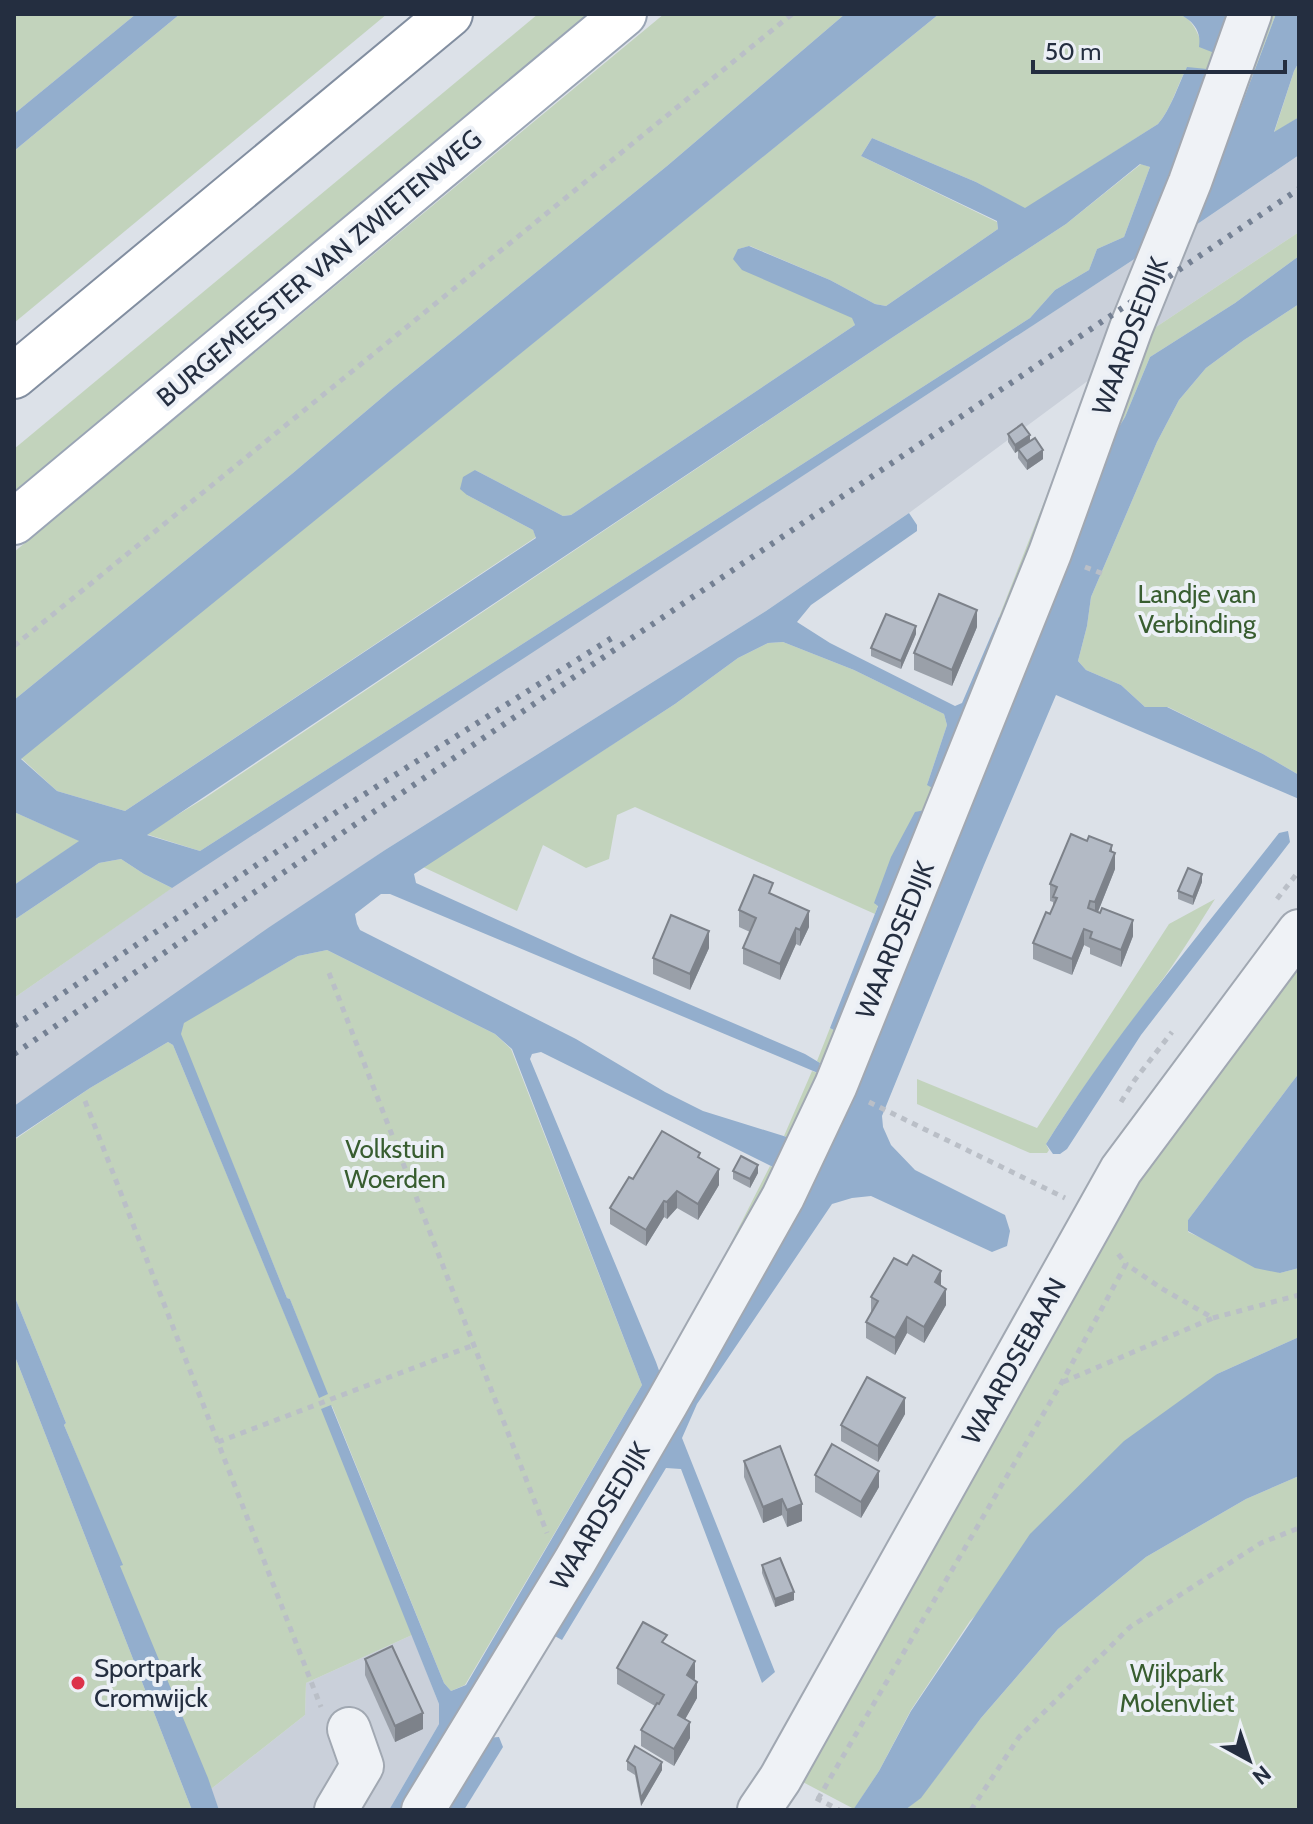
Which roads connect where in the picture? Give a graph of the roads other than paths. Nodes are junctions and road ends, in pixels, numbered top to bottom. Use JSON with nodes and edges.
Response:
{"nodes":[{"id":1,"x":450,"y":14,"type":"edge"},
{"id":2,"x":624,"y":14,"type":"edge"},
{"id":3,"x":1250,"y":14,"type":"edge"},
{"id":4,"x":14,"y":376,"type":"edge"},
{"id":5,"x":14,"y":522,"type":"edge"},
{"id":6,"x":1299,"y":931,"type":"edge"},
{"id":7,"x":349,"y":1729,"type":"road end"},
{"id":8,"x":336,"y":1810,"type":"edge"},
{"id":9,"x":423,"y":1810,"type":"edge"},
{"id":10,"x":759,"y":1810,"type":"edge"}],
"edges":[{"from":1,"to":4,"type":"main road"},
{"from":2,"to":5,"type":"main road","name":"BURGEMEESTER VAN ZWIETENWEG"},
{"from":3,"to":9,"type":"street","name":"WAARDSEDIJK"},
{"from":6,"to":10,"type":"street","name":"WAARDSEBAAN"},
{"from":7,"to":8,"type":"street"}]}
